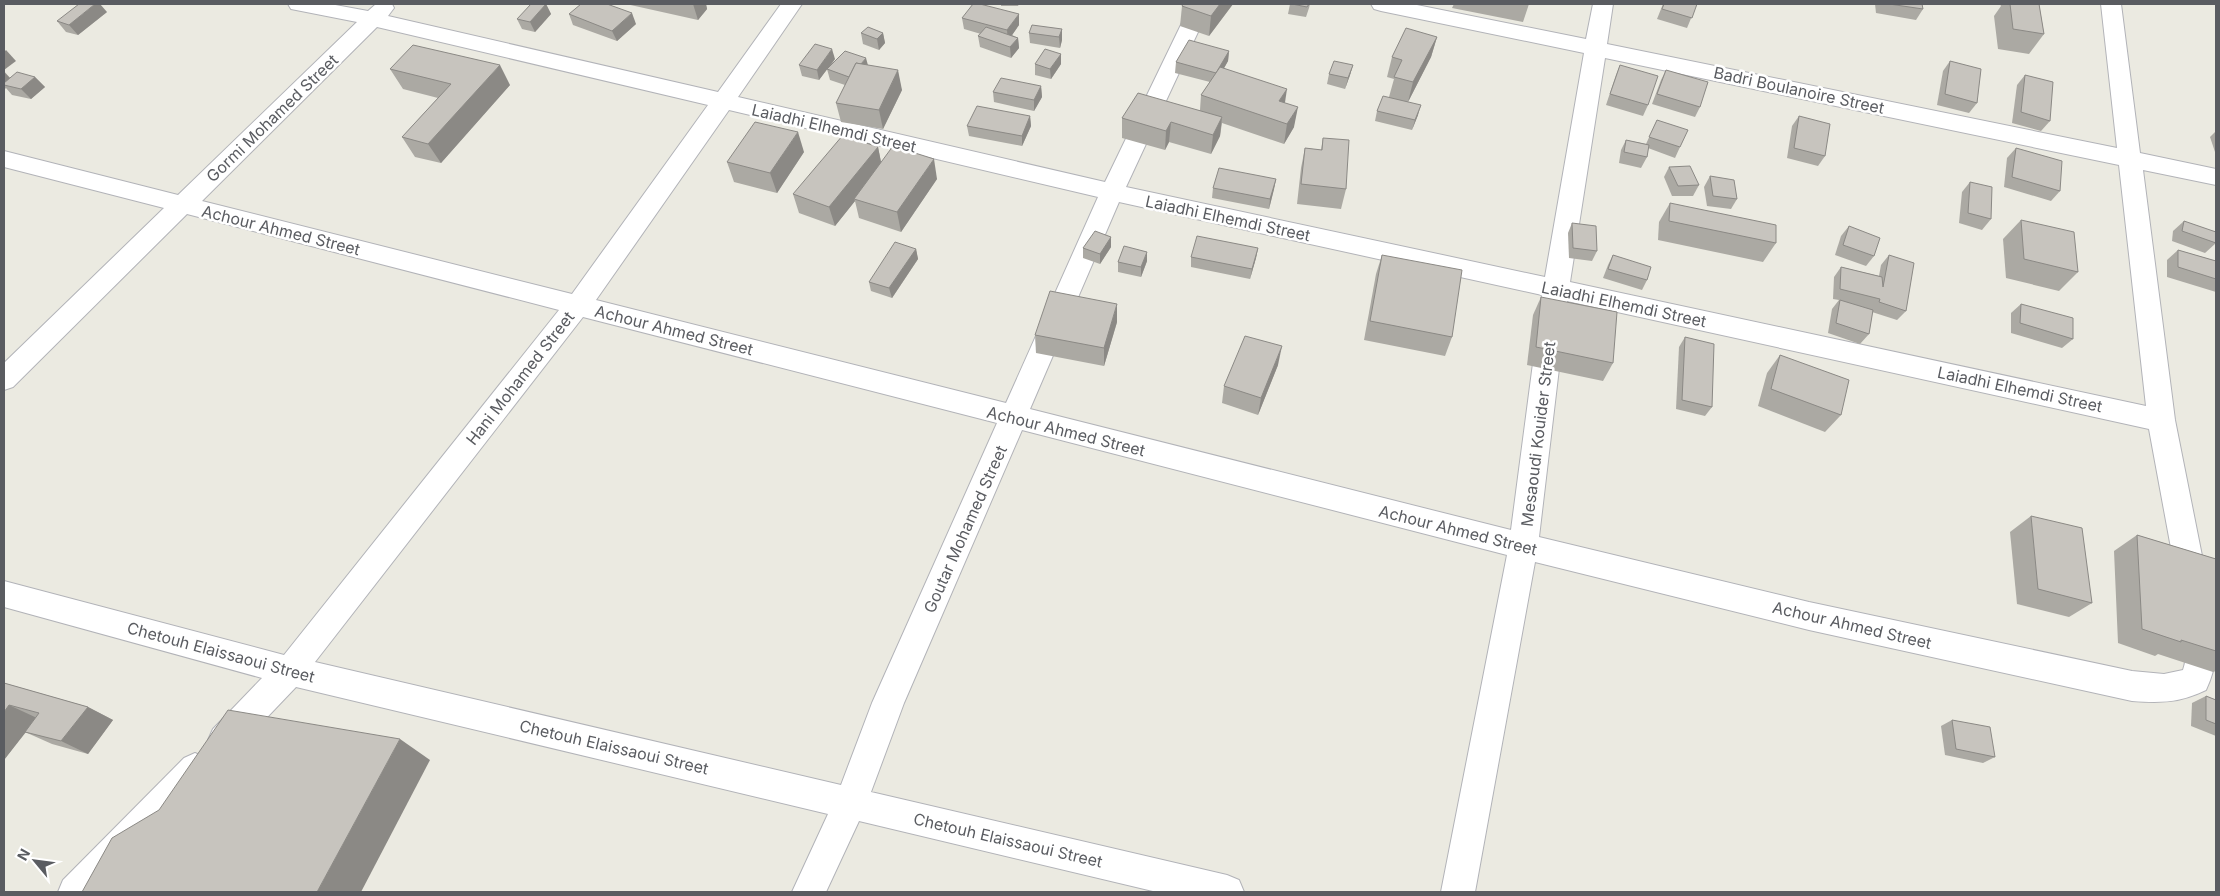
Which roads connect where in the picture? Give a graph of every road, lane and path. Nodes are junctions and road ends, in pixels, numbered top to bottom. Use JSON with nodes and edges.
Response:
{"nodes":[{"id":1,"x":298,"y":4,"type":"edge"},
{"id":2,"x":792,"y":4,"type":"edge"},
{"id":3,"x":1201,"y":4,"type":"edge"},
{"id":4,"x":1381,"y":4,"type":"edge"},
{"id":5,"x":1603,"y":4,"type":"edge"},
{"id":6,"x":2111,"y":4,"type":"edge"},
{"id":7,"x":381,"y":11,"type":"edge"},
{"id":8,"x":1596,"y":47,"type":"junction"},
{"id":9,"x":722,"y":102,"type":"junction"},
{"id":10,"x":4,"y":159,"type":"edge"},
{"id":11,"x":2130,"y":159,"type":"junction"},
{"id":12,"x":2216,"y":177,"type":"edge"},
{"id":13,"x":1112,"y":192,"type":"junction"},
{"id":14,"x":183,"y":205,"type":"junction"},
{"id":15,"x":1556,"y":288,"type":"junction"},
{"id":16,"x":578,"y":305,"type":"junction"},
{"id":17,"x":4,"y":379,"type":"edge"},
{"id":18,"x":1014,"y":418,"type":"junction"},
{"id":19,"x":2162,"y":420,"type":"junction"},
{"id":20,"x":1523,"y":546,"type":"junction"},
{"id":21,"x":4,"y":594,"type":"edge"},
{"id":22,"x":290,"y":671,"type":"junction"},
{"id":23,"x":850,"y":803,"type":"junction"},
{"id":24,"x":75,"y":892,"type":"edge"},
{"id":25,"x":808,"y":892,"type":"edge"},
{"id":26,"x":1227,"y":892,"type":"edge"},
{"id":27,"x":1458,"y":892,"type":"edge"}],
"edges":[{"from":1,"to":7,"type":"street","name":"Laiadhi Elhemdi Street"},
{"from":2,"to":9,"type":"street","name":"Hani Mohamed Street"},
{"from":3,"to":13,"type":"street","name":"Goutar Mohamed Street"},
{"from":4,"to":8,"type":"street","name":"Badri Boulanoire Street"},
{"from":5,"to":8,"type":"street","name":"Mesaoudi Kouider Street"},
{"from":6,"to":11,"type":"street","name":"Achour Ahmed Street"},
{"from":7,"to":9,"type":"street","name":"Laiadhi Elhemdi Street"},
{"from":7,"to":14,"type":"street","name":"Gormi Mohamed Street"},
{"from":8,"to":11,"type":"street","name":"Badri Boulanoire Street"},
{"from":8,"to":15,"type":"street","name":"Mesaoudi Kouider Street"},
{"from":9,"to":13,"type":"street","name":"Laiadhi Elhemdi Street"},
{"from":9,"to":16,"type":"street","name":"Hani Mohamed Street"},
{"from":10,"to":14,"type":"street","name":"Achour Ahmed Street"},
{"from":11,"to":12,"type":"street","name":"Badri Boulanoire Street"},
{"from":11,"to":19,"type":"street","name":"Achour Ahmed Street"},
{"from":13,"to":15,"type":"street","name":"Laiadhi Elhemdi Street"},
{"from":13,"to":18,"type":"street","name":"Goutar Mohamed Street"},
{"from":14,"to":16,"type":"street","name":"Achour Ahmed Street"},
{"from":14,"to":17,"type":"street","name":"Gormi Mohamed Street"},
{"from":15,"to":19,"type":"street","name":"Laiadhi Elhemdi Street"},
{"from":15,"to":20,"type":"street","name":"Mesaoudi Kouider Street"},
{"from":16,"to":18,"type":"street","name":"Achour Ahmed Street"},
{"from":16,"to":22,"type":"street","name":"Hani Mohamed Street"},
{"from":18,"to":20,"type":"street","name":"Achour Ahmed Street"},
{"from":18,"to":23,"type":"street","name":"Goutar Mohamed Street"},
{"from":19,"to":20,"type":"street","name":"Achour Ahmed Street"},
{"from":20,"to":27,"type":"street","name":"Mesaoudi Kouider Street"},
{"from":21,"to":22,"type":"street","name":"Chetouh Elaissaoui Street"},
{"from":22,"to":23,"type":"street","name":"Chetouh Elaissaoui Street"},
{"from":22,"to":24,"type":"street","name":"Hani Mohamed Street"},
{"from":23,"to":25,"type":"street","name":"Goutar Mohamed Street"},
{"from":23,"to":26,"type":"street","name":"Chetouh Elaissaoui Street"}]}
